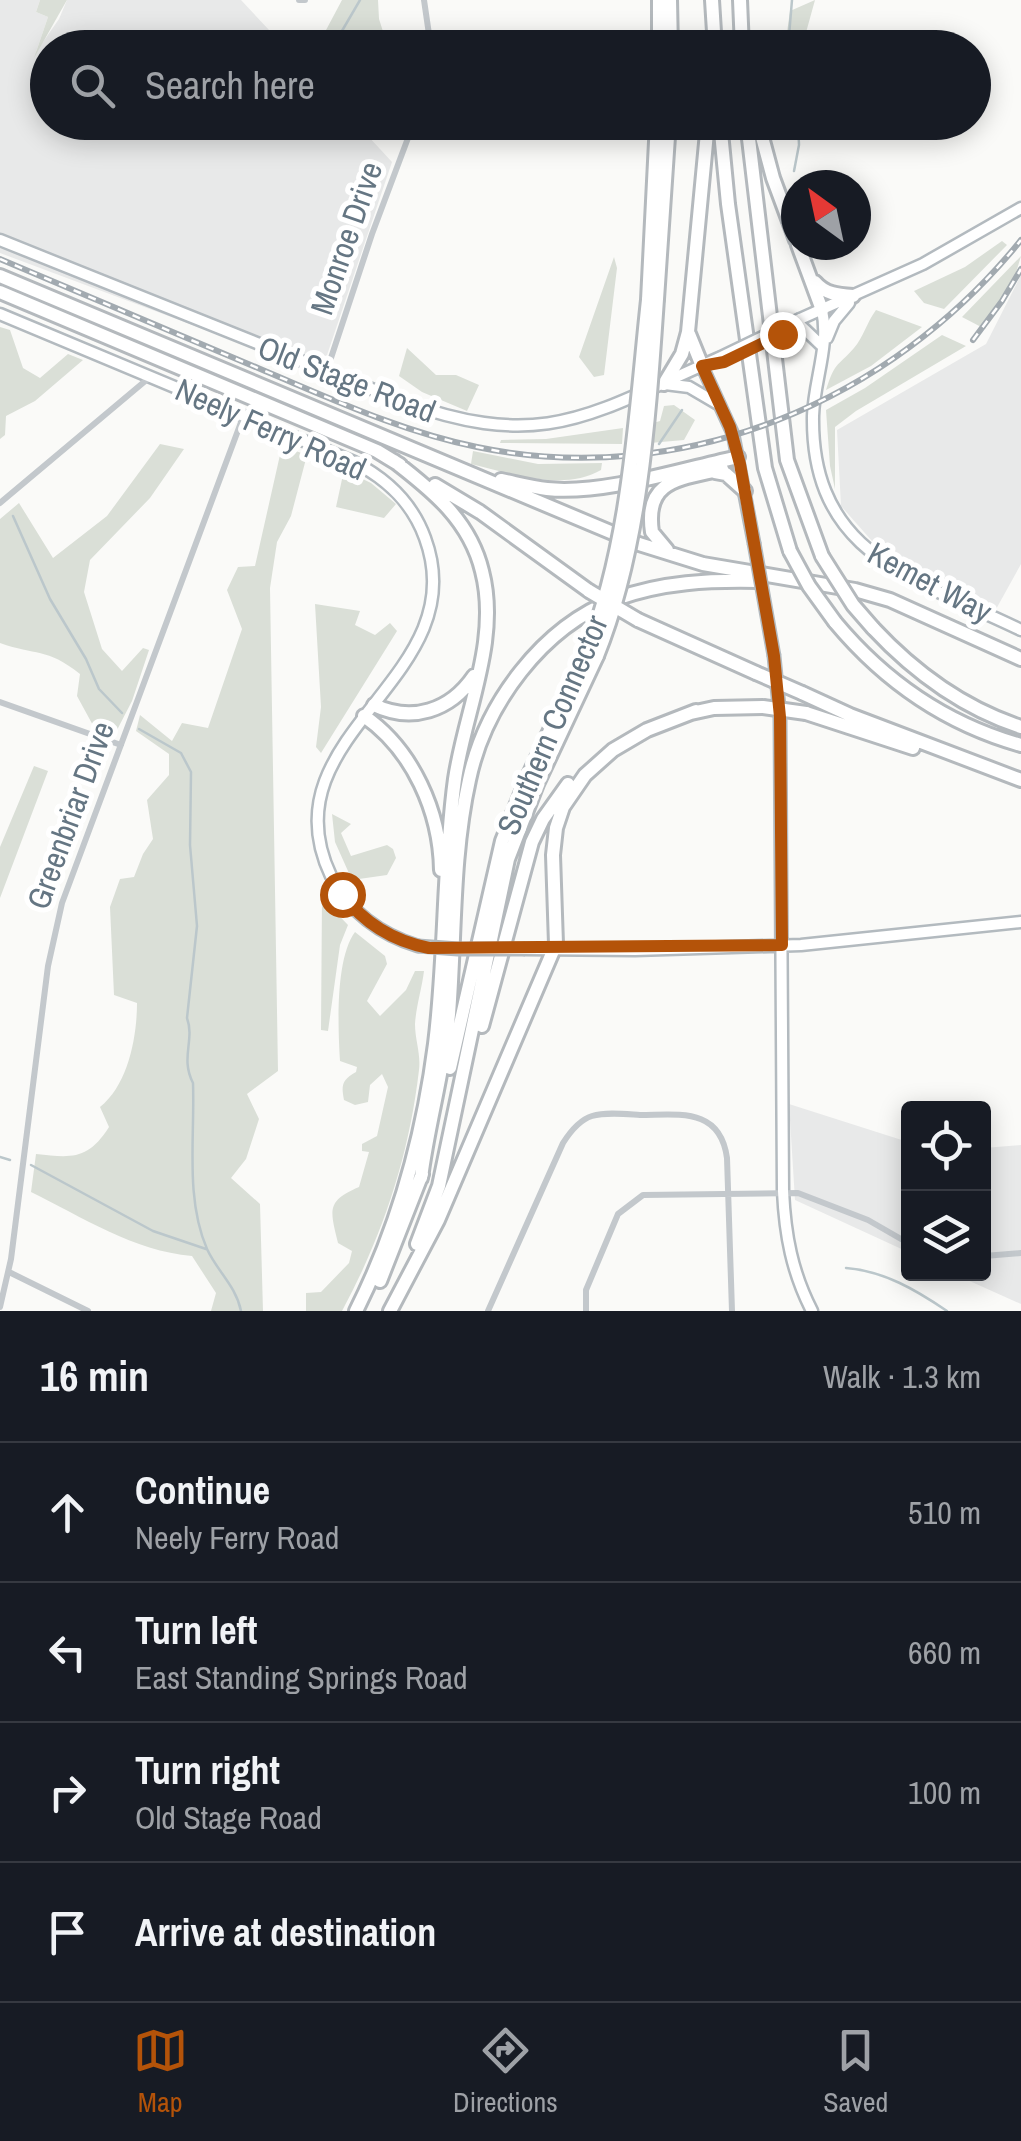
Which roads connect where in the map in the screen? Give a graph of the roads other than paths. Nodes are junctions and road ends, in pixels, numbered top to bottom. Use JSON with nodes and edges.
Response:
{"nodes":[{"id":1,"x":424,"y":0,"type":"edge"},
{"id":2,"x":659,"y":0,"type":"edge"},
{"id":3,"x":670,"y":0,"type":"edge"},
{"id":4,"x":712,"y":0,"type":"edge"},
{"id":5,"x":740,"y":0,"type":"edge"},
{"id":6,"x":428,"y":30,"type":"edge"},
{"id":7,"x":659,"y":30,"type":"edge"},
{"id":8,"x":671,"y":30,"type":"edge"},
{"id":9,"x":714,"y":30,"type":"edge"},
{"id":10,"x":741,"y":30,"type":"edge"},
{"id":11,"x":407,"y":140,"type":"edge"},
{"id":12,"x":657,"y":140,"type":"edge"},
{"id":13,"x":667,"y":140,"type":"edge"},
{"id":14,"x":706,"y":140,"type":"edge"},
{"id":15,"x":722,"y":140,"type":"edge"},
{"id":16,"x":749,"y":140,"type":"edge"},
{"id":17,"x":763,"y":140,"type":"edge"},
{"id":18,"x":781,"y":199,"type":"edge"},
{"id":19,"x":1021,"y":208,"type":"edge"},
{"id":20,"x":0,"y":240,"type":"edge"},
{"id":21,"x":803,"y":260,"type":"edge"},
{"id":22,"x":0,"y":276,"type":"edge"},
{"id":23,"x":809,"y":276,"type":"junction"},
{"id":24,"x":0,"y":292,"type":"edge"},
{"id":25,"x":652,"y":299,"type":"junction"},
{"id":26,"x":851,"y":300,"type":"junction"},
{"id":27,"x":823,"y":312,"type":"junction"},
{"id":28,"x":0,"y":314,"type":"edge"},
{"id":29,"x":800,"y":323,"type":"junction"},
{"id":30,"x":688,"y":332,"type":"junction"},
{"id":31,"x":822,"y":347,"type":"junction"},
{"id":32,"x":702,"y":366,"type":"junction"},
{"id":33,"x":327,"y":371,"type":"junction"},
{"id":34,"x":151,"y":376,"type":"junction"},
{"id":35,"x":664,"y":384,"type":"junction"},
{"id":36,"x":719,"y":402,"type":"junction"},
{"id":37,"x":243,"y":416,"type":"junction"},
{"id":38,"x":394,"y":461,"type":"junction"},
{"id":39,"x":739,"y":461,"type":"junction"},
{"id":40,"x":713,"y":471,"type":"junction"},
{"id":41,"x":474,"y":474,"type":"junction"},
{"id":42,"x":745,"y":491,"type":"junction"},
{"id":43,"x":0,"y":503,"type":"edge"},
{"id":44,"x":682,"y":559,"type":"junction"},
{"id":45,"x":801,"y":581,"type":"junction"},
{"id":46,"x":1021,"y":630,"type":"edge"},
{"id":47,"x":482,"y":655,"type":"junction"},
{"id":48,"x":591,"y":655,"type":"junction"},
{"id":49,"x":1021,"y":659,"type":"edge"},
{"id":50,"x":0,"y":702,"type":"edge"},
{"id":51,"x":374,"y":704,"type":"junction"},
{"id":52,"x":696,"y":712,"type":"junction"},
{"id":53,"x":364,"y":716,"type":"junction"},
{"id":54,"x":1021,"y":728,"type":"edge"},
{"id":55,"x":121,"y":745,"type":"junction"},
{"id":56,"x":1021,"y":745,"type":"edge"},
{"id":57,"x":1021,"y":781,"type":"edge"},
{"id":58,"x":1021,"y":922,"type":"edge"},
{"id":59,"x":782,"y":945,"type":"junction"},
{"id":60,"x":553,"y":948,"type":"junction"},
{"id":61,"x":430,"y":1068,"type":"junction"},
{"id":62,"x":460,"y":1090,"type":"junction"},
{"id":63,"x":420,"y":1178,"type":"junction"},
{"id":64,"x":783,"y":1191,"type":"junction"},
{"id":65,"x":728,"y":1194,"type":"junction"},
{"id":66,"x":901,"y":1239,"type":"edge"},
{"id":67,"x":1021,"y":1254,"type":"edge"},
{"id":68,"x":991,"y":1256,"type":"edge"},
{"id":69,"x":8,"y":1272,"type":"junction"},
{"id":70,"x":0,"y":1307,"type":"edge"},
{"id":71,"x":88,"y":1311,"type":"edge"},
{"id":72,"x":356,"y":1311,"type":"edge"},
{"id":73,"x":365,"y":1311,"type":"edge"},
{"id":74,"x":390,"y":1311,"type":"edge"},
{"id":75,"x":488,"y":1311,"type":"edge"},
{"id":76,"x":586,"y":1311,"type":"edge"},
{"id":77,"x":732,"y":1311,"type":"edge"},
{"id":78,"x":812,"y":1311,"type":"edge"}],
"edges":[{"from":1,"to":6,"type":"street"},
{"from":2,"to":7,"type":"highway"},
{"from":3,"to":8,"type":"highway"},
{"from":4,"to":9,"type":"highway"},
{"from":5,"to":10,"type":"highway"},
{"from":11,"to":33,"type":"street","name":"Monroe Drive"},
{"from":12,"to":25,"type":"highway","name":"Southern Connector"},
{"from":13,"to":25,"type":"highway","name":"Southern Connector"},
{"from":14,"to":30,"type":"highway"},
{"from":15,"to":56,"type":"highway","bridge":true},
{"from":16,"to":54,"type":"highway","bridge":true},
{"from":17,"to":18,"type":"highway"},
{"from":19,"to":26,"type":"street","name":"Old Stage Road"},
{"from":20,"to":33,"type":"street","name":"Old Stage Road"},
{"from":21,"to":23,"type":"highway"},
{"from":22,"to":41,"type":"highway"},
{"from":23,"to":26,"type":"highway"},
{"from":23,"to":27,"type":"highway"},
{"from":24,"to":38,"type":"highway"},
{"from":25,"to":48,"type":"highway","name":"Southern Connector","bridge":true},
{"from":26,"to":27,"type":"street","name":"Old Stage Road"},
{"from":26,"to":31,"type":"street"},
{"from":27,"to":29,"type":"street","name":"Old Stage Road"},
{"from":27,"to":31,"type":"street","name":"Kemet Way"},
{"from":28,"to":34,"type":"street","name":"Neely Ferry Road"},
{"from":29,"to":31,"type":"street"},
{"from":29,"to":32,"type":"street","name":"Old Stage Road","bridge":true},
{"from":30,"to":32,"type":"highway"},
{"from":30,"to":35,"type":"highway"},
{"from":31,"to":46,"type":"street","name":"Kemet Way"},
{"from":32,"to":35,"type":"street","name":"Old Stage Road"},
{"from":32,"to":36,"type":"street"},
{"from":33,"to":35,"type":"street","name":"Old Stage Road"},
{"from":34,"to":37,"type":"street","name":"Neely Ferry Road"},
{"from":34,"to":43,"type":"street"},
{"from":35,"to":36,"type":"street"},
{"from":36,"to":39,"type":"street"},
{"from":37,"to":51,"type":"street","name":"Neely Ferry Road"},
{"from":37,"to":55,"type":"street","name":"Greenbriar Drive"},
{"from":38,"to":47,"type":"highway"},
{"from":38,"to":57,"type":"highway","bridge":true},
{"from":39,"to":40,"type":"highway"},
{"from":39,"to":41,"type":"highway"},
{"from":39,"to":42,"type":"street"},
{"from":40,"to":42,"type":"highway"},
{"from":40,"to":44,"type":"highway"},
{"from":41,"to":44,"type":"highway"},
{"from":42,"to":59,"type":"street","bridge":true},
{"from":44,"to":45,"type":"highway"},
{"from":45,"to":49,"type":"highway"},
{"from":45,"to":63,"type":"highway"},
{"from":47,"to":51,"type":"highway"},
{"from":47,"to":61,"type":"highway"},
{"from":48,"to":62,"type":"highway","name":"Southern Connector"},
{"from":48,"to":63,"type":"highway","name":"Southern Connector"},
{"from":50,"to":55,"type":"street"},
{"from":51,"to":53,"type":"street","name":"Neely Ferry Road"},
{"from":52,"to":57,"type":"highway","bridge":true},
{"from":52,"to":60,"type":"highway"},
{"from":52,"to":62,"type":"highway"},
{"from":53,"to":60,"type":"street","name":"Neely Ferry Road","bridge":true},
{"from":53,"to":61,"type":"highway"},
{"from":55,"to":69,"type":"street","name":"Greenbriar Drive"},
{"from":58,"to":59,"type":"street","name":"Neely Ferry Road"},
{"from":59,"to":60,"type":"street","name":"Neely Ferry Road"},
{"from":59,"to":64,"type":"street"},
{"from":60,"to":74,"type":"highway"},
{"from":61,"to":72,"type":"highway"},
{"from":62,"to":74,"type":"highway","name":"Southern Connector"},
{"from":63,"to":73,"type":"highway","name":"Southern Connector"},
{"from":64,"to":65,"type":"street"},
{"from":64,"to":66,"type":"street"},
{"from":64,"to":78,"type":"street"},
{"from":65,"to":75,"type":"street"},
{"from":65,"to":76,"type":"street"},
{"from":65,"to":77,"type":"street"},
{"from":67,"to":68,"type":"street"},
{"from":69,"to":70,"type":"street","name":"Greenbriar Drive"},
{"from":69,"to":71,"type":"street"}]}
